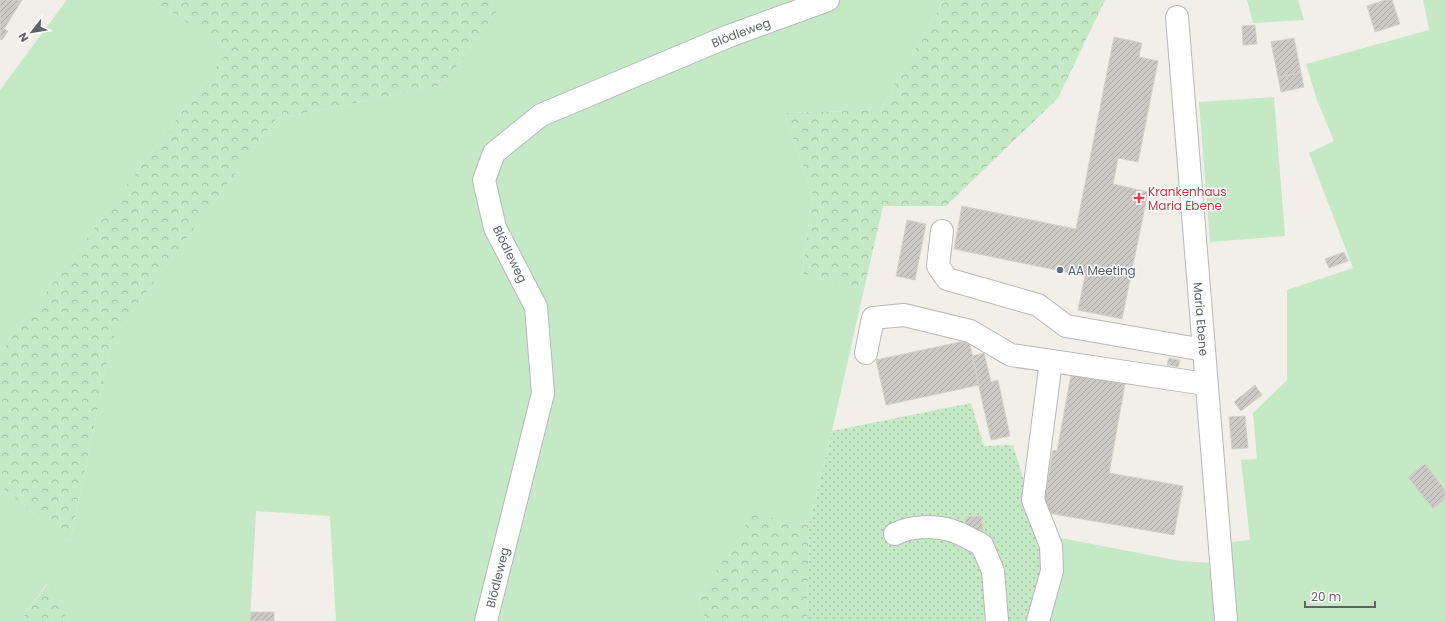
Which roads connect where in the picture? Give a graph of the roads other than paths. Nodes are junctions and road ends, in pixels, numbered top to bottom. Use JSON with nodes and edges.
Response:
{"nodes":[{"id":1,"x":828,"y":0,"type":"edge"},
{"id":2,"x":1177,"y":17,"type":"dead end"},
{"id":3,"x":942,"y":231,"type":"dead end"},
{"id":4,"x":1204,"y":350,"type":"junction"},
{"id":5,"x":866,"y":353,"type":"dead end"},
{"id":6,"x":1051,"y":361,"type":"junction"},
{"id":7,"x":1206,"y":384,"type":"junction"},
{"id":8,"x":895,"y":534,"type":"dead end"},
{"id":9,"x":486,"y":621,"type":"edge"},
{"id":10,"x":997,"y":621,"type":"edge"},
{"id":11,"x":1038,"y":621,"type":"edge"},
{"id":12,"x":1226,"y":621,"type":"edge"}],
"edges":[{"from":1,"to":9,"type":"street","name":"Blödleweg"},
{"from":2,"to":4,"type":"street","name":"Maria Ebene"},
{"from":3,"to":4,"type":"street"},
{"from":4,"to":7,"type":"street","name":"Maria Ebene"},
{"from":5,"to":6,"type":"street"},
{"from":6,"to":7,"type":"street"},
{"from":6,"to":11,"type":"street"},
{"from":7,"to":12,"type":"street","name":"Maria Ebene"},
{"from":8,"to":10,"type":"street"}]}
